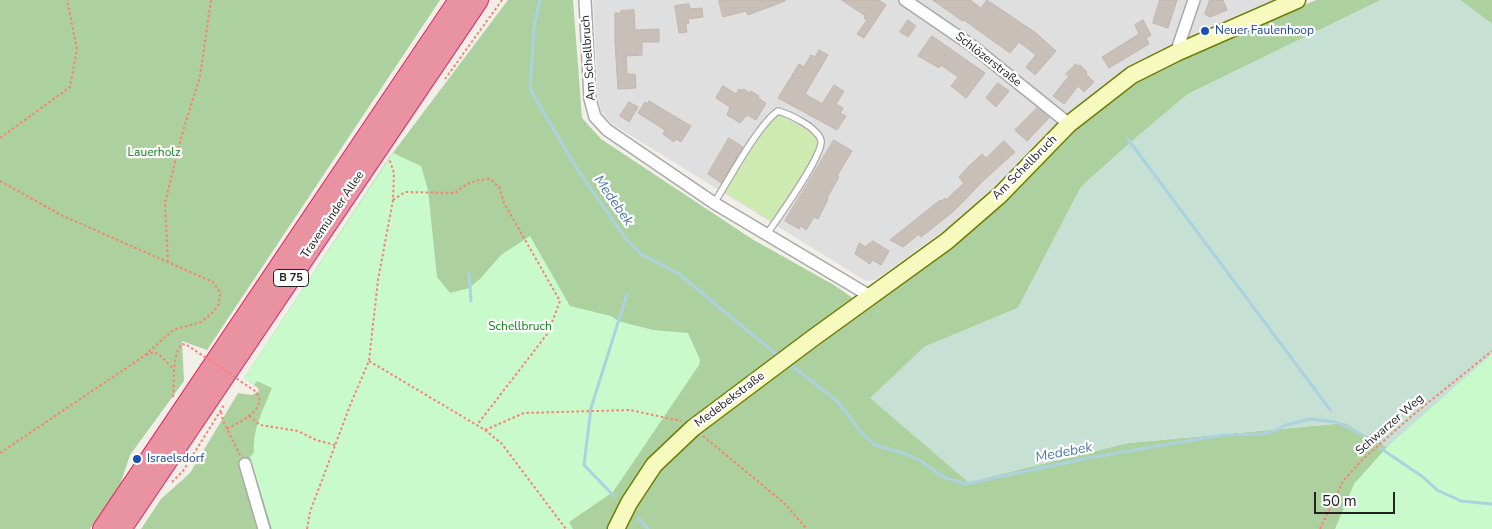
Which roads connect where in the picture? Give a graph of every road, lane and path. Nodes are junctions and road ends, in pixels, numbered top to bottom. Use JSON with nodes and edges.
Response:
{"nodes":[{"id":1,"x":67,"y":0,"type":"edge"},
{"id":2,"x":211,"y":0,"type":"edge"},
{"id":3,"x":459,"y":0,"type":"edge"},
{"id":4,"x":478,"y":0,"type":"edge"},
{"id":5,"x":482,"y":0,"type":"edge"},
{"id":6,"x":585,"y":0,"type":"edge"},
{"id":7,"x":905,"y":0,"type":"edge"},
{"id":8,"x":1194,"y":0,"type":"edge"},
{"id":9,"x":1297,"y":0,"type":"edge"},
{"id":10,"x":460,"y":27,"type":"junction"},
{"id":11,"x":1176,"y":53,"type":"junction"},
{"id":12,"x":1069,"y":124,"type":"junction"},
{"id":13,"x":0,"y":138,"type":"edge"},
{"id":14,"x":388,"y":155,"type":"dead end"},
{"id":15,"x":0,"y":181,"type":"edge"},
{"id":16,"x":393,"y":200,"type":"junction"},
{"id":17,"x":714,"y":203,"type":"junction"},
{"id":18,"x":766,"y":234,"type":"junction"},
{"id":19,"x":168,"y":262,"type":"junction"},
{"id":20,"x":870,"y":296,"type":"junction"},
{"id":21,"x":1492,"y":351,"type":"edge"},
{"id":22,"x":144,"y":356,"type":"junction"},
{"id":23,"x":369,"y":361,"type":"junction"},
{"id":24,"x":175,"y":372,"type":"junction"},
{"id":25,"x":173,"y":404,"type":"dead end"},
{"id":26,"x":217,"y":406,"type":"dead end"},
{"id":27,"x":249,"y":416,"type":"junction"},
{"id":28,"x":477,"y":425,"type":"junction"},
{"id":29,"x":693,"y":428,"type":"junction"},
{"id":30,"x":227,"y":429,"type":"junction"},
{"id":31,"x":485,"y":430,"type":"junction"},
{"id":32,"x":335,"y":445,"type":"junction"},
{"id":33,"x":0,"y":453,"type":"edge"},
{"id":34,"x":245,"y":464,"type":"joint"},
{"id":35,"x":103,"y":529,"type":"edge"},
{"id":36,"x":121,"y":529,"type":"edge"},
{"id":37,"x":264,"y":529,"type":"edge"},
{"id":38,"x":307,"y":529,"type":"edge"},
{"id":39,"x":566,"y":529,"type":"edge"},
{"id":40,"x":616,"y":529,"type":"edge"},
{"id":41,"x":808,"y":529,"type":"edge"},
{"id":42,"x":1320,"y":529,"type":"edge"}],
"edges":[{"from":1,"to":13,"type":"path"},
{"from":2,"to":19,"type":"path"},
{"from":3,"to":35,"type":"highway","name":"Travemünder Allee","number":"B 75"},
{"from":4,"to":10,"type":"highway","name":"Travemünder Allee","number":"B 75"},
{"from":5,"to":10,"type":"highway"},
{"from":6,"to":17,"type":"street","name":"Am Schellbruch"},
{"from":7,"to":12,"type":"street","name":"Schlözerstraße"},
{"from":8,"to":11,"type":"street"},
{"from":9,"to":11,"type":"street","name":"Am Schellbruch"},
{"from":10,"to":36,"type":"highway","name":"Travemünder Allee","number":"B 75"},
{"from":11,"to":12,"type":"street","name":"Am Schellbruch"},
{"from":12,"to":20,"type":"street","name":"Am Schellbruch"},
{"from":14,"to":16,"type":"path"},
{"from":15,"to":19,"type":"path"},
{"from":16,"to":23,"type":"path"},
{"from":16,"to":28,"type":"path"},
{"from":17,"to":18,"type":"street","name":"Am Schellbruch"},
{"from":17,"to":18,"type":"lane"},
{"from":18,"to":20,"type":"street","name":"Am Schellbruch"},
{"from":19,"to":22,"type":"path"},
{"from":20,"to":29,"type":"street","name":"Medebekstraße"},
{"from":21,"to":42,"type":"path","name":"Schwarzer Weg"},
{"from":22,"to":24,"type":"path"},
{"from":22,"to":33,"type":"path"},
{"from":23,"to":28,"type":"path"},
{"from":23,"to":32,"type":"path"},
{"from":24,"to":25,"type":"path"},
{"from":24,"to":27,"type":"path","bridge":true},
{"from":26,"to":30,"type":"path"},
{"from":27,"to":30,"type":"path"},
{"from":27,"to":32,"type":"path"},
{"from":28,"to":31,"type":"path"},
{"from":29,"to":31,"type":"path"},
{"from":29,"to":40,"type":"street","name":"Medebekstraße"},
{"from":29,"to":41,"type":"path"},
{"from":30,"to":34,"type":"path"},
{"from":31,"to":39,"type":"path"},
{"from":32,"to":38,"type":"path"},
{"from":34,"to":37,"type":"street"}]}
